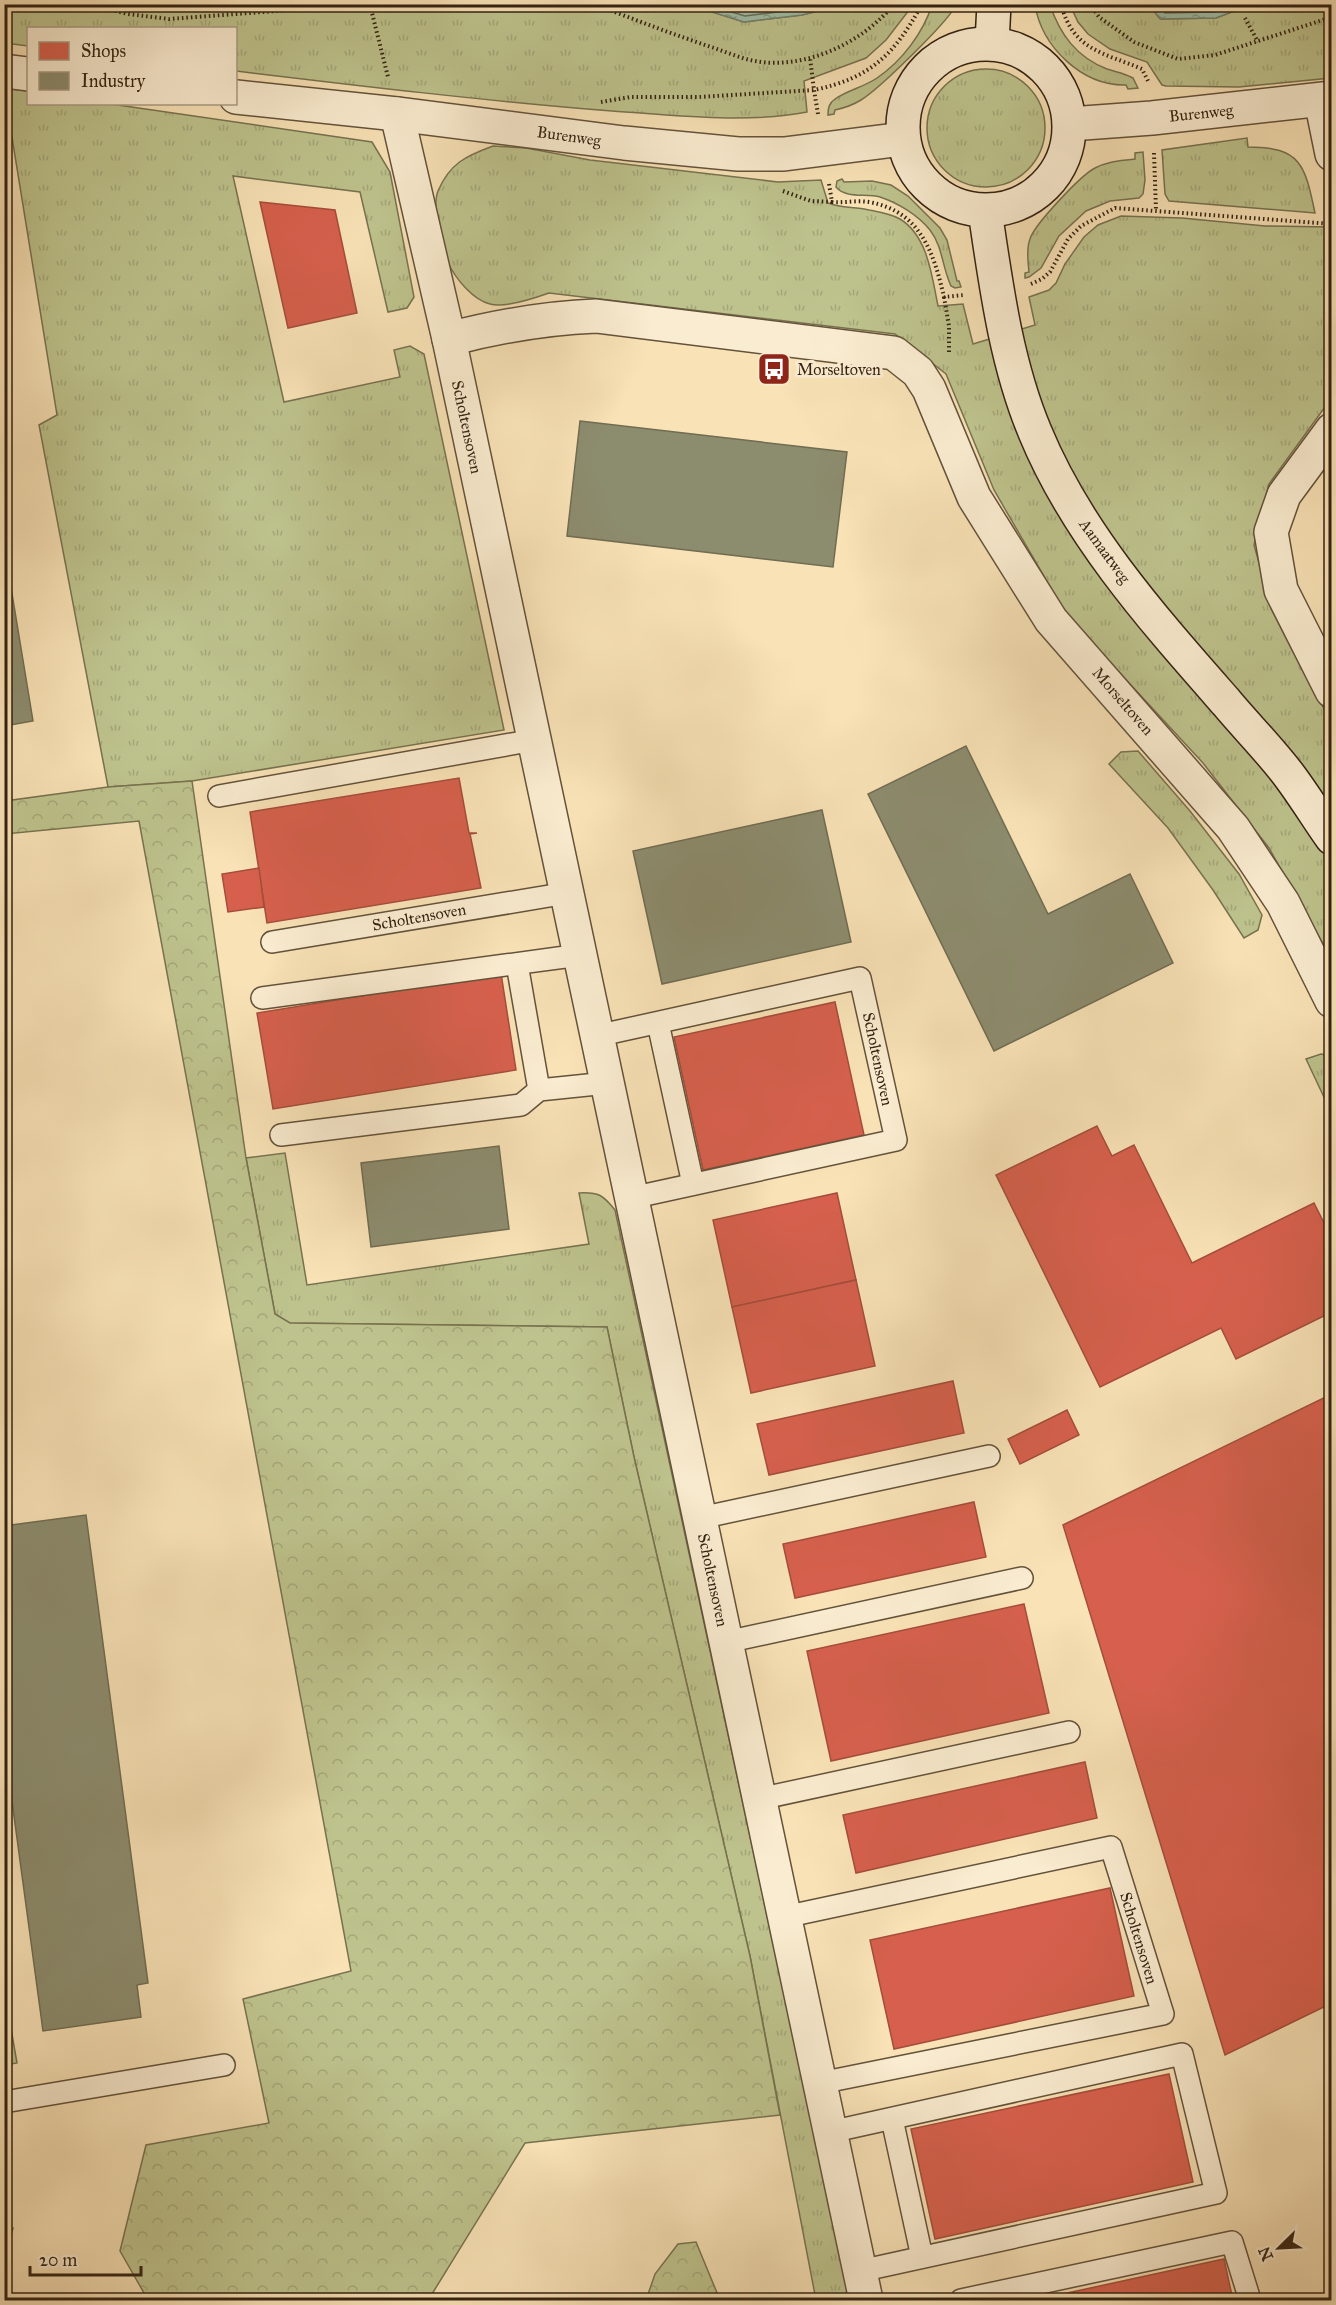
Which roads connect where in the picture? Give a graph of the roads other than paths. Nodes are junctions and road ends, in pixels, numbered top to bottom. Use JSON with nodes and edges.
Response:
{"nodes":[{"id":1,"x":994,"y":4,"type":"edge"},
{"id":2,"x":992,"y":43,"type":"junction"},
{"id":3,"x":4,"y":71,"type":"edge"},
{"id":4,"x":27,"y":74,"type":"edge"},
{"id":5,"x":237,"y":97,"type":"edge"},
{"id":6,"x":1326,"y":99,"type":"edge"},
{"id":7,"x":397,"y":114,"type":"junction"},
{"id":8,"x":1070,"y":124,"type":"junction"},
{"id":9,"x":903,"y":139,"type":"junction"},
{"id":10,"x":1332,"y":154,"type":"edge"},
{"id":11,"x":985,"y":211,"type":"junction"},
{"id":12,"x":449,"y":339,"type":"junction"},
{"id":13,"x":1332,"y":430,"type":"edge"},
{"id":14,"x":1332,"y":691,"type":"edge"},
{"id":15,"x":534,"y":740,"type":"junction"},
{"id":16,"x":219,"y":796,"type":"dead end"},
{"id":17,"x":1332,"y":838,"type":"edge"},
{"id":18,"x":567,"y":892,"type":"junction"},
{"id":19,"x":272,"y":942,"type":"dead end"},
{"id":20,"x":580,"y":955,"type":"junction"},
{"id":21,"x":517,"y":964,"type":"junction"},
{"id":22,"x":262,"y":998,"type":"dead end"},
{"id":23,"x":1332,"y":1001,"type":"edge"},
{"id":24,"x":658,"y":1023,"type":"junction"},
{"id":25,"x":596,"y":1036,"type":"junction"},
{"id":26,"x":607,"y":1083,"type":"junction"},
{"id":27,"x":539,"y":1090,"type":"junction"},
{"id":28,"x":281,"y":1135,"type":"dead end"},
{"id":29,"x":693,"y":1184,"type":"junction"},
{"id":30,"x":631,"y":1198,"type":"junction"},
{"id":31,"x":989,"y":1456,"type":"dead end"},
{"id":32,"x":700,"y":1518,"type":"junction"},
{"id":33,"x":1022,"y":1578,"type":"dead end"},
{"id":34,"x":726,"y":1642,"type":"junction"},
{"id":35,"x":1069,"y":1732,"type":"dead end"},
{"id":36,"x":759,"y":1798,"type":"junction"},
{"id":37,"x":784,"y":1917,"type":"junction"},
{"id":38,"x":224,"y":2065,"type":"dead end"},
{"id":39,"x":820,"y":2083,"type":"junction"},
{"id":40,"x":4,"y":2102,"type":"edge"},
{"id":41,"x":892,"y":2119,"type":"junction"},
{"id":42,"x":830,"y":2132,"type":"junction"},
{"id":43,"x":922,"y":2257,"type":"junction"},
{"id":44,"x":863,"y":2286,"type":"edge"},
{"id":45,"x":961,"y":2301,"type":"edge"},
{"id":46,"x":1250,"y":2301,"type":"edge"}],
"edges":[{"from":1,"to":2,"type":"street"},
{"from":2,"to":8,"type":"street"},
{"from":2,"to":9,"type":"street"},
{"from":3,"to":4,"type":"street"},
{"from":5,"to":7,"type":"street","name":"Burenweg"},
{"from":6,"to":8,"type":"street","name":"Burenweg"},
{"from":6,"to":10,"type":"street"},
{"from":7,"to":9,"type":"street","name":"Burenweg"},
{"from":7,"to":12,"type":"street","name":"Scholtensoven"},
{"from":8,"to":11,"type":"street"},
{"from":9,"to":11,"type":"street"},
{"from":11,"to":17,"type":"street","name":"Aamaatweg"},
{"from":12,"to":15,"type":"street","name":"Scholtensoven"},
{"from":12,"to":23,"type":"street","name":"Morseltoven"},
{"from":13,"to":14,"type":"street"},
{"from":15,"to":16,"type":"lane"},
{"from":15,"to":18,"type":"street","name":"Scholtensoven"},
{"from":18,"to":19,"type":"lane","name":"Scholtensoven"},
{"from":18,"to":20,"type":"street","name":"Scholtensoven"},
{"from":20,"to":21,"type":"lane"},
{"from":20,"to":25,"type":"street","name":"Scholtensoven"},
{"from":21,"to":22,"type":"lane"},
{"from":21,"to":27,"type":"lane"},
{"from":24,"to":25,"type":"lane","name":"Scholtensoven"},
{"from":24,"to":29,"type":"lane"},
{"from":24,"to":29,"type":"lane","name":"Scholtensoven"},
{"from":25,"to":26,"type":"street","name":"Scholtensoven"},
{"from":26,"to":27,"type":"lane"},
{"from":26,"to":30,"type":"street","name":"Scholtensoven"},
{"from":27,"to":28,"type":"lane"},
{"from":29,"to":30,"type":"lane","name":"Scholtensoven"},
{"from":30,"to":32,"type":"street","name":"Scholtensoven"},
{"from":31,"to":32,"type":"lane","name":"Scholtensoven"},
{"from":32,"to":34,"type":"street","name":"Scholtensoven"},
{"from":33,"to":34,"type":"lane","name":"Scholtensoven"},
{"from":34,"to":36,"type":"street","name":"Scholtensoven"},
{"from":35,"to":36,"type":"lane"},
{"from":36,"to":37,"type":"street","name":"Scholtensoven"},
{"from":37,"to":39,"type":"street","name":"Scholtensoven"},
{"from":37,"to":39,"type":"lane","name":"Scholtensoven"},
{"from":38,"to":40,"type":"lane"},
{"from":39,"to":42,"type":"street","name":"Scholtensoven"},
{"from":41,"to":42,"type":"lane","name":"Scholtensoven"},
{"from":41,"to":43,"type":"lane"},
{"from":41,"to":43,"type":"lane","name":"Scholtensoven"},
{"from":42,"to":44,"type":"street","name":"Scholtensoven"},
{"from":43,"to":44,"type":"lane","name":"Scholtensoven"},
{"from":45,"to":46,"type":"lane"}]}
